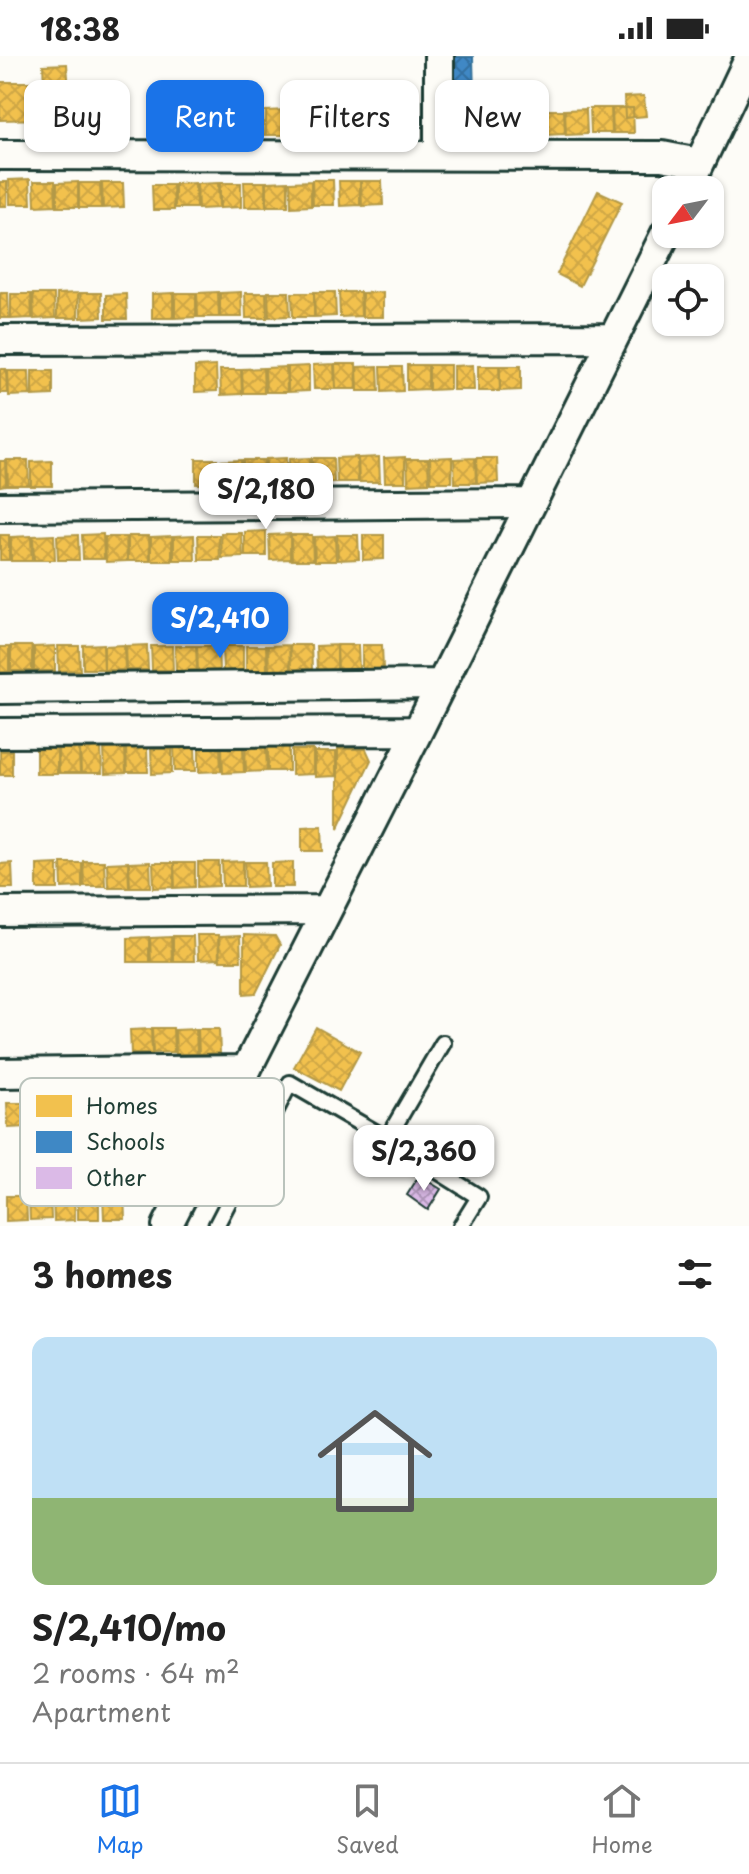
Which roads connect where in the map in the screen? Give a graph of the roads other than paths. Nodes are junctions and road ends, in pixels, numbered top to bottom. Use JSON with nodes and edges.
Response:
{"nodes":[{"id":1,"x":439,"y":56,"type":"edge"},
{"id":2,"x":749,"y":59,"type":"edge"},
{"id":3,"x":0,"y":155,"type":"edge"},
{"id":4,"x":439,"y":155,"type":"junction"},
{"id":5,"x":699,"y":163,"type":"junction"},
{"id":6,"x":693,"y":176,"type":"edge"},
{"id":7,"x":658,"y":248,"type":"edge"},
{"id":8,"x":613,"y":338,"type":"junction"},
{"id":9,"x":0,"y":340,"type":"edge"},
{"id":10,"x":531,"y":503,"type":"junction"},
{"id":11,"x":0,"y":507,"type":"edge"},
{"id":12,"x":440,"y":684,"type":"junction"},
{"id":13,"x":0,"y":689,"type":"edge"},
{"id":14,"x":418,"y":731,"type":"junction"},
{"id":15,"x":0,"y":733,"type":"edge"},
{"id":16,"x":327,"y":910,"type":"junction"},
{"id":17,"x":0,"y":912,"type":"edge"},
{"id":18,"x":443,"y":1043,"type":"dead end"},
{"id":19,"x":246,"y":1070,"type":"junction"},
{"id":20,"x":0,"y":1073,"type":"edge"},
{"id":21,"x":242,"y":1078,"type":"edge"},
{"id":22,"x":284,"y":1095,"type":"edge"},
{"id":23,"x":387,"y":1139,"type":"junction"},
{"id":24,"x":177,"y":1206,"type":"edge"},
{"id":25,"x":226,"y":1206,"type":"edge"},
{"id":26,"x":167,"y":1226,"type":"edge"},
{"id":27,"x":216,"y":1226,"type":"edge"},
{"id":28,"x":461,"y":1226,"type":"edge"}],
"edges":[{"from":1,"to":4,"type":"street"},
{"from":2,"to":5,"type":"street"},
{"from":3,"to":4,"type":"street"},
{"from":4,"to":5,"type":"street"},
{"from":5,"to":6,"type":"street"},
{"from":7,"to":8,"type":"street"},
{"from":8,"to":9,"type":"street"},
{"from":8,"to":10,"type":"street"},
{"from":10,"to":11,"type":"street"},
{"from":10,"to":12,"type":"street"},
{"from":12,"to":13,"type":"street"},
{"from":12,"to":14,"type":"street"},
{"from":14,"to":15,"type":"street"},
{"from":14,"to":16,"type":"street"},
{"from":16,"to":17,"type":"street"},
{"from":16,"to":19,"type":"street"},
{"from":18,"to":23,"type":"lane"},
{"from":19,"to":20,"type":"street"},
{"from":19,"to":21,"type":"street"},
{"from":22,"to":23,"type":"lane"},
{"from":23,"to":28,"type":"lane"},
{"from":24,"to":26,"type":"street"},
{"from":25,"to":27,"type":"lane"}]}
